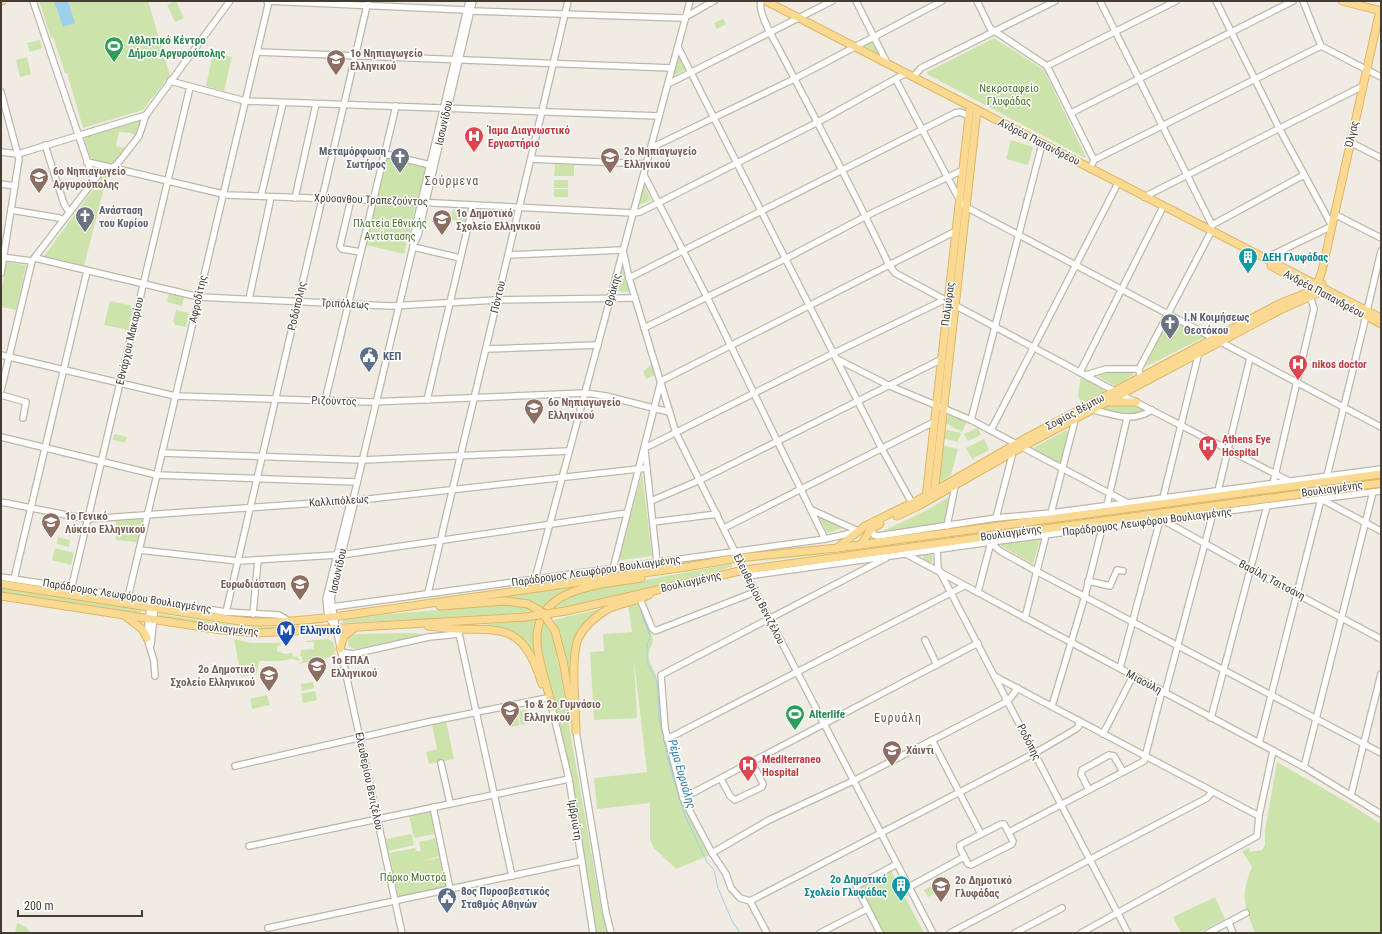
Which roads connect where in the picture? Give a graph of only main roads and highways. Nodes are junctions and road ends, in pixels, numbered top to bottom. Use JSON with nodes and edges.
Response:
{"nodes":[{"id":1,"x":766,"y":1,"type":"edge"},
{"id":2,"x":1342,"y":1,"type":"edge"},
{"id":3,"x":1381,"y":9,"type":"edge"},
{"id":4,"x":1378,"y":33,"type":"edge"},
{"id":5,"x":974,"y":108,"type":"junction"},
{"id":6,"x":1248,"y":250,"type":"junction"},
{"id":7,"x":1318,"y":288,"type":"junction"},
{"id":8,"x":949,"y":302,"type":"junction"},
{"id":9,"x":1366,"y":313,"type":"junction"},
{"id":10,"x":1381,"y":318,"type":"edge"},
{"id":11,"x":1381,"y":324,"type":"edge"},
{"id":12,"x":1216,"y":340,"type":"junction"},
{"id":13,"x":1136,"y":402,"type":"road end"},
{"id":14,"x":1107,"y":403,"type":"junction"},
{"id":15,"x":940,"y":406,"type":"junction"},
{"id":16,"x":1019,"y":445,"type":"junction"},
{"id":17,"x":1381,"y":469,"type":"edge"},
{"id":18,"x":1381,"y":483,"type":"edge"},
{"id":19,"x":930,"y":497,"type":"junction"},
{"id":20,"x":862,"y":544,"type":"junction"},
{"id":21,"x":837,"y":548,"type":"junction"},
{"id":22,"x":855,"y":554,"type":"junction"},
{"id":23,"x":686,"y":568,"type":"junction"},
{"id":24,"x":1,"y":577,"type":"edge"},
{"id":25,"x":13,"y":582,"type":"junction"},
{"id":26,"x":1,"y":584,"type":"edge"},
{"id":27,"x":56,"y":585,"type":"road end"},
{"id":28,"x":663,"y":588,"type":"junction"},
{"id":29,"x":46,"y":591,"type":"junction"},
{"id":30,"x":1,"y":596,"type":"edge"},
{"id":31,"x":388,"y":609,"type":"junction"},
{"id":32,"x":124,"y":615,"type":"junction"},
{"id":33,"x":405,"y":624,"type":"junction"},
{"id":34,"x":358,"y":627,"type":"junction"},
{"id":35,"x":147,"y":638,"type":"road end"},
{"id":36,"x":341,"y":650,"type":"road end"}],
"edges":[{"from":1,"to":5,"type":"main road","name":"Ανδρέα Παπανδρέου"},
{"from":2,"to":3,"type":"main road"},
{"from":3,"to":4,"type":"main road","name":"Όλγας"},
{"from":4,"to":7,"type":"main road","name":"Όλγας"},
{"from":5,"to":6,"type":"main road","name":"Ανδρέα Παπανδρέου"},
{"from":5,"to":8,"type":"main road","name":"Παλμύρας"},
{"from":5,"to":8,"type":"main road","name":"Παλμύρας"},
{"from":6,"to":7,"type":"main road","name":"Ανδρέα Παπανδρέου"},
{"from":6,"to":7,"type":"main road","name":"Ανδρέα Παπανδρέου"},
{"from":7,"to":9,"type":"main road","name":"Ανδρέα Παπανδρέου"},
{"from":7,"to":12,"type":"main road","name":"Σοφίας Βέμπω"},
{"from":7,"to":12,"type":"main road","name":"Σοφίας Βέμπω"},
{"from":8,"to":15,"type":"main road","name":"Παλμύρας"},
{"from":8,"to":15,"type":"main road","name":"Παλμύρας"},
{"from":9,"to":10,"type":"main road","name":"Ανδρέα Παπανδρέου"},
{"from":9,"to":11,"type":"main road","name":"Ανδρέα Παπανδρέου"},
{"from":12,"to":14,"type":"main road","name":"Σοφίας Βέμπω"},
{"from":12,"to":16,"type":"main road","name":"Σοφίας Βέμπω"},
{"from":13,"to":14,"type":"main road"},
{"from":14,"to":16,"type":"main road","name":"Σοφίας Βέμπω"},
{"from":15,"to":19,"type":"main road","name":"Παλμύρας"},
{"from":15,"to":19,"type":"main road","name":"Παλμύρας"},
{"from":16,"to":19,"type":"main road","name":"Σοφίας Βέμπω"},
{"from":16,"to":19,"type":"main road","name":"Σοφίας Βέμπω"},
{"from":17,"to":20,"type":"main road","name":"Βουλιαγμένης"},
{"from":18,"to":22,"type":"main road","name":"Βουλιαγμένης"},
{"from":19,"to":20,"type":"main road","name":"Σοφίας Βέμπω"},
{"from":19,"to":21,"type":"main road","name":"Σοφίας Βέμπω"},
{"from":20,"to":21,"type":"main road","name":"Βουλιαγμένης"},
{"from":20,"to":22,"type":"main road"},
{"from":21,"to":23,"type":"main road","name":"Βουλιαγμένης"},
{"from":22,"to":28,"type":"main road","name":"Βουλιαγμένης"},
{"from":23,"to":31,"type":"main road","name":"Βουλιαγμένης"},
{"from":23,"to":33,"type":"main road"},
{"from":24,"to":25,"type":"main road"},
{"from":25,"to":26,"type":"main road","name":"Βουλιαγμένης"},
{"from":25,"to":29,"type":"main road","name":"Βουλιαγμένης"},
{"from":27,"to":29,"type":"main road"},
{"from":28,"to":31,"type":"main road","bridge":true},
{"from":28,"to":33,"type":"main road","name":"Βουλιαγμένης","bridge":true},
{"from":29,"to":31,"type":"main road","name":"Βουλιαγμένης"},
{"from":30,"to":32,"type":"main road","name":"Βουλιαγμένης"},
{"from":32,"to":34,"type":"main road","name":"Βουλιαγμένης"},
{"from":32,"to":35,"type":"main road"},
{"from":33,"to":34,"type":"main road","name":"Βουλιαγμένης"},
{"from":34,"to":36,"type":"main road"}]}
